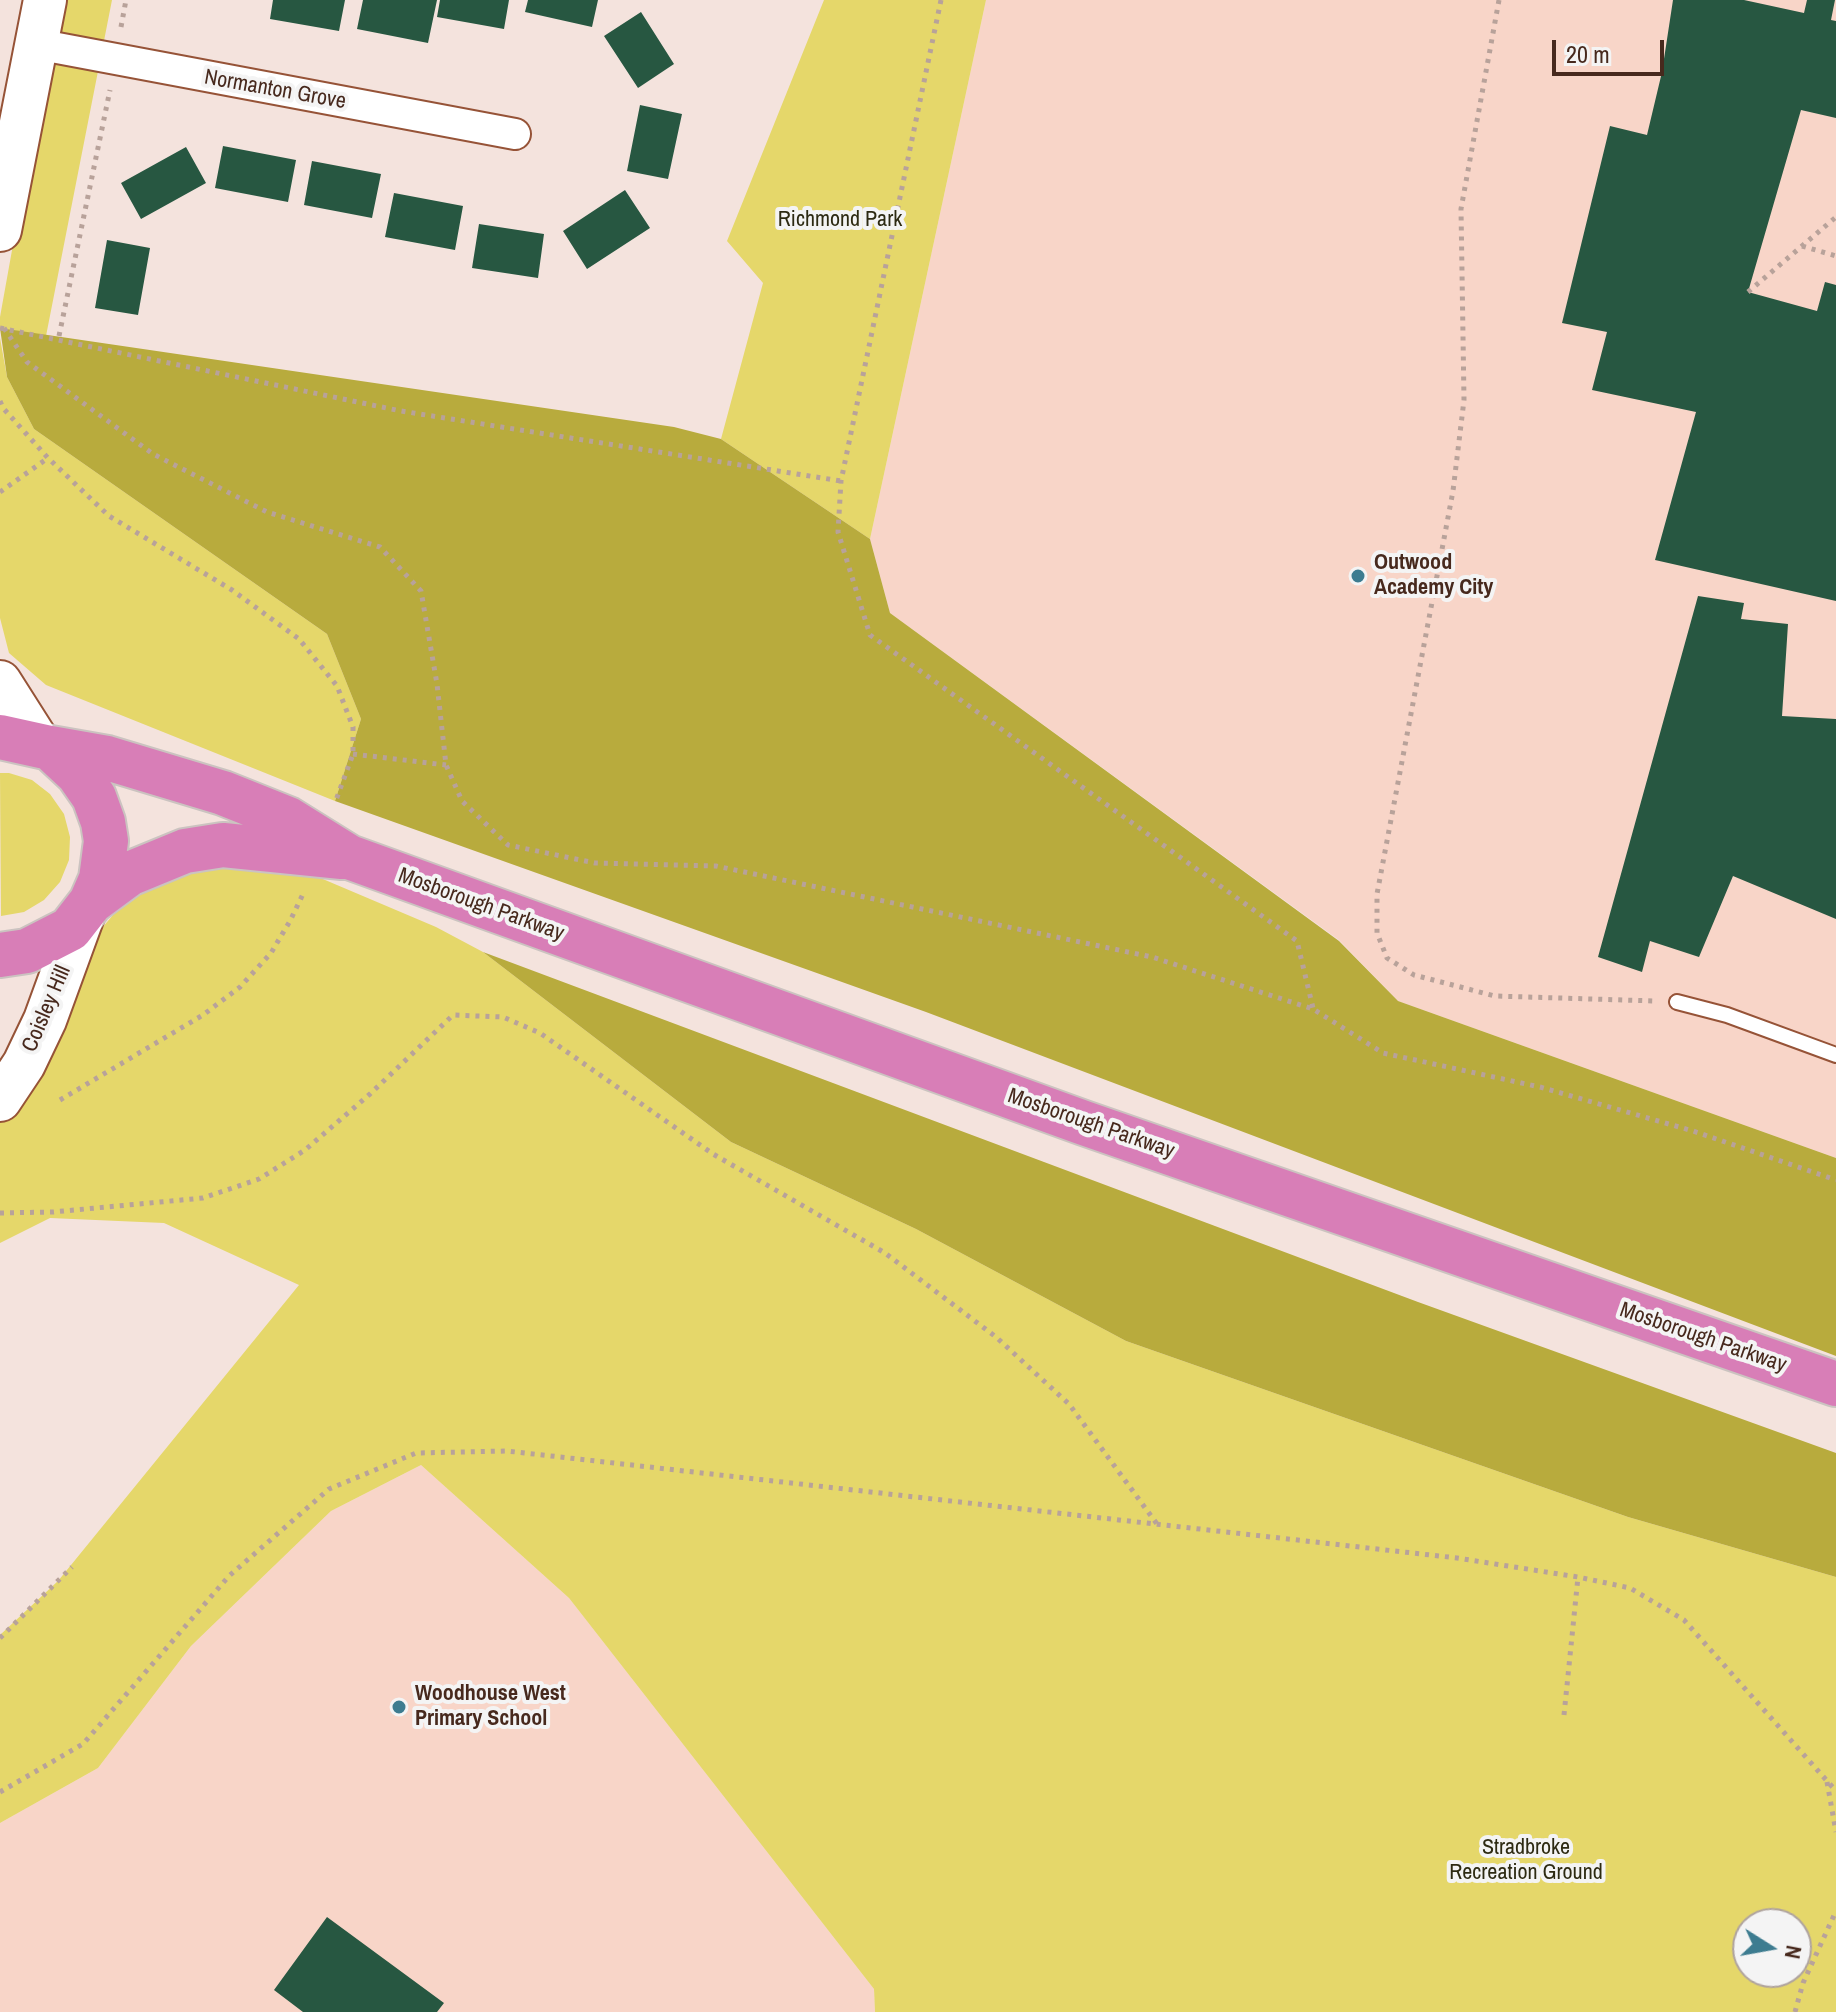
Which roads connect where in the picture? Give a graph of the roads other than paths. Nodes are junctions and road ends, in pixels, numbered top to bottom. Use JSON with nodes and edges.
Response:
{"nodes":[{"id":1,"x":45,"y":0,"type":"edge"},
{"id":2,"x":36,"y":44,"type":"junction"},
{"id":3,"x":515,"y":134,"type":"dead end"},
{"id":4,"x":3,"y":203,"type":"edge"},
{"id":5,"x":0,"y":682,"type":"edge"},
{"id":6,"x":30,"y":744,"type":"edge"},
{"id":7,"x":349,"y":857,"type":"junction"},
{"id":8,"x":88,"y":907,"type":"junction"},
{"id":9,"x":0,"y":955,"type":"edge"},
{"id":10,"x":1677,"y":1002,"type":"road end"},
{"id":11,"x":1836,"y":1055,"type":"edge"},
{"id":12,"x":0,"y":1100,"type":"edge"},
{"id":13,"x":1836,"y":1384,"type":"edge"}],
"edges":[{"from":1,"to":2,"type":"main road"},
{"from":2,"to":3,"type":"street","name":"Normanton Grove"},
{"from":2,"to":4,"type":"main road"},
{"from":5,"to":6,"type":"main road"},
{"from":6,"to":7,"type":"highway","name":"Mosborough Parkway"},
{"from":6,"to":8,"type":"highway"},
{"from":7,"to":8,"type":"highway","name":"Mosborough Parkway"},
{"from":7,"to":13,"type":"highway","name":"Mosborough Parkway"},
{"from":8,"to":9,"type":"highway","name":"Mosborough Parkway"},
{"from":8,"to":12,"type":"main road","name":"Coisley Hill"},
{"from":10,"to":11,"type":"lane"}]}
